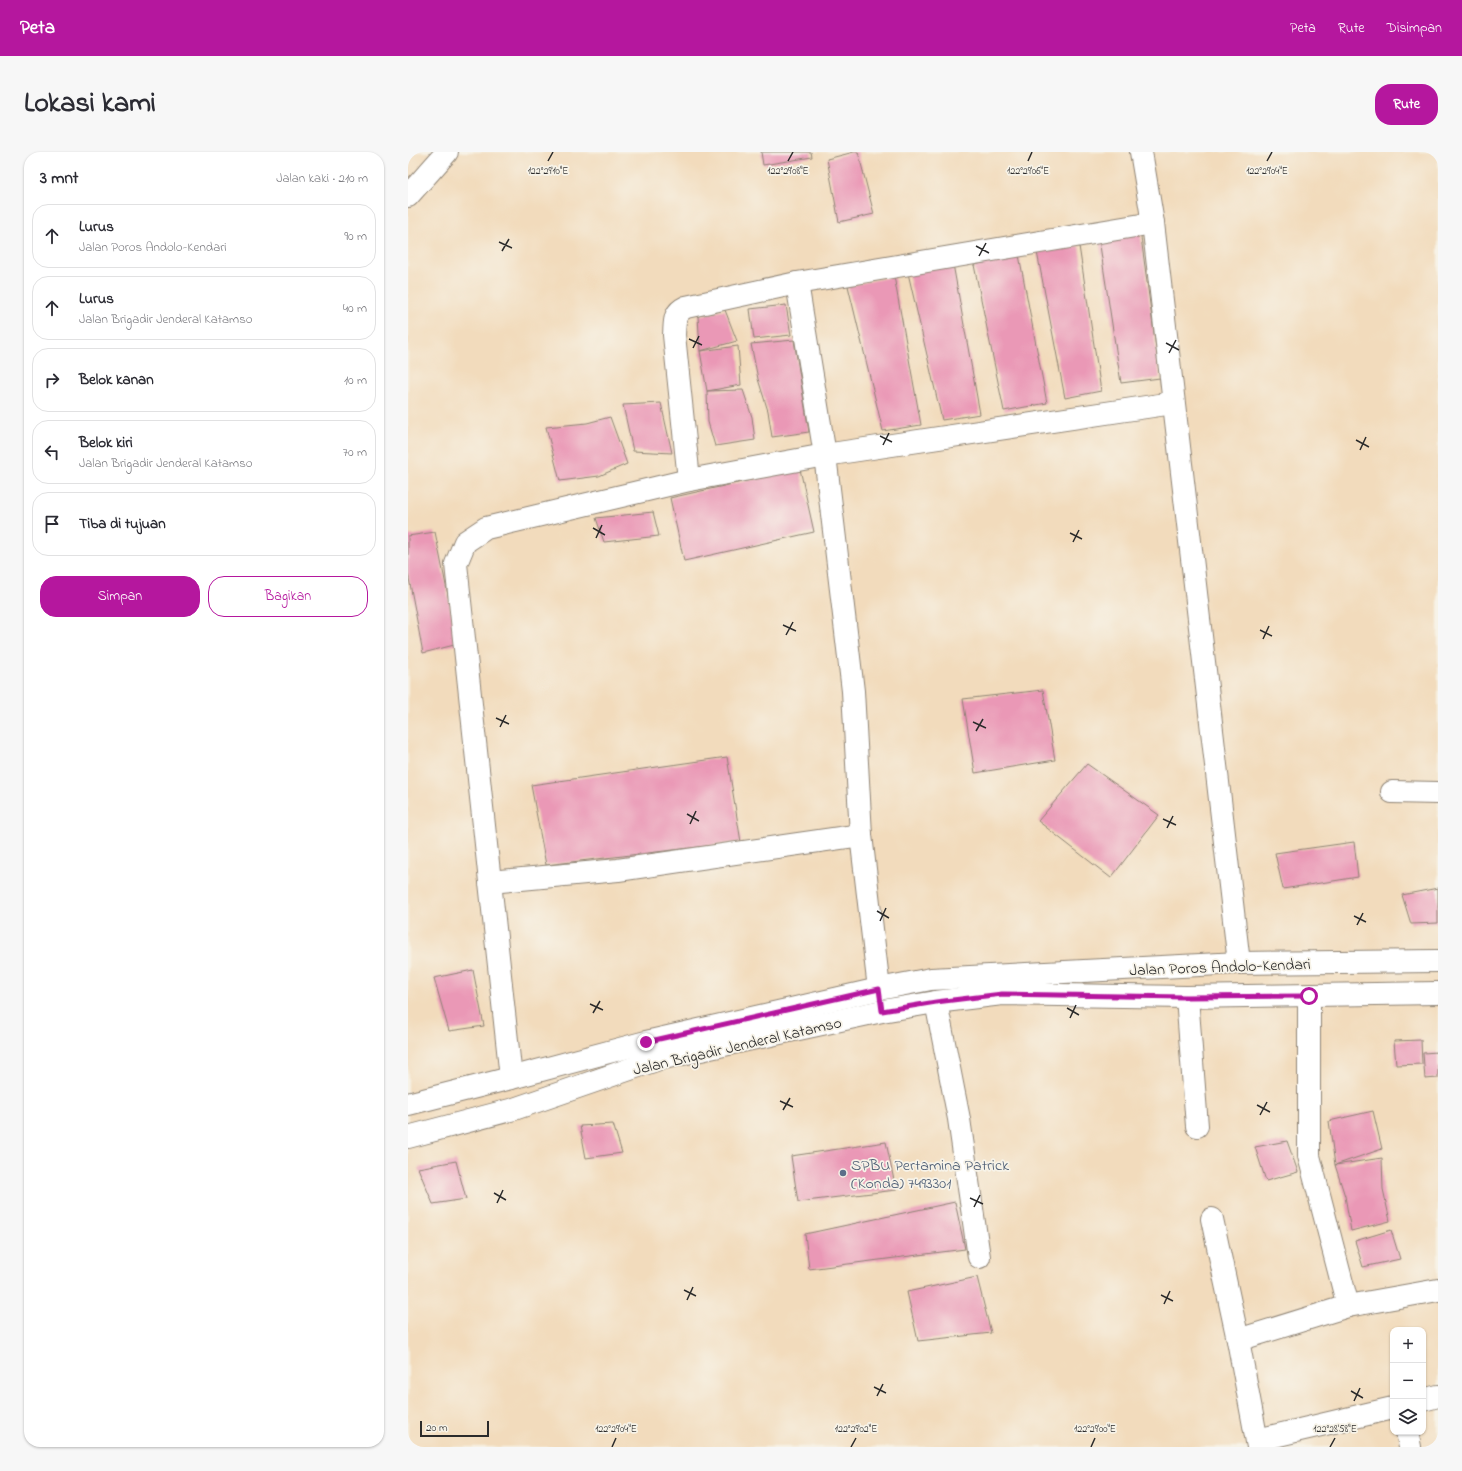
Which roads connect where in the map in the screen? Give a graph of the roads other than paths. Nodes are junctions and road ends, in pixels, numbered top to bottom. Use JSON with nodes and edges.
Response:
{"nodes":[{"id":1,"x":447,"y":152,"type":"edge"},
{"id":2,"x":1141,"y":152,"type":"edge"},
{"id":3,"x":408,"y":196,"type":"edge"},
{"id":4,"x":1153,"y":222,"type":"junction"},
{"id":5,"x":797,"y":283,"type":"junction"},
{"id":6,"x":1173,"y":403,"type":"junction"},
{"id":7,"x":825,"y":455,"type":"junction"},
{"id":8,"x":689,"y":480,"type":"junction"},
{"id":9,"x":1392,"y":792,"type":"dead end"},
{"id":10,"x":1438,"y":793,"type":"edge"},
{"id":11,"x":862,"y":835,"type":"junction"},
{"id":12,"x":490,"y":882,"type":"junction"},
{"id":13,"x":1438,"y":961,"type":"edge"},
{"id":14,"x":1239,"y":963,"type":"junction"},
{"id":15,"x":931,"y":979,"type":"junction"},
{"id":16,"x":1002,"y":985,"type":"junction"},
{"id":17,"x":879,"y":989,"type":"junction"},
{"id":18,"x":1438,"y":993,"type":"edge"},
{"id":19,"x":1309,"y":996,"type":"junction"},
{"id":20,"x":1186,"y":997,"type":"junction"},
{"id":21,"x":936,"y":1002,"type":"junction"},
{"id":22,"x":882,"y":1011,"type":"junction"},
{"id":23,"x":510,"y":1078,"type":"junction"},
{"id":24,"x":408,"y":1104,"type":"edge"},
{"id":25,"x":514,"y":1109,"type":"junction"},
{"id":26,"x":1197,"y":1126,"type":"dead end"},
{"id":27,"x":408,"y":1137,"type":"edge"},
{"id":28,"x":1212,"y":1219,"type":"dead end"},
{"id":29,"x":979,"y":1257,"type":"dead end"},
{"id":30,"x":1438,"y":1290,"type":"edge"},
{"id":31,"x":1348,"y":1306,"type":"junction"},
{"id":32,"x":1238,"y":1340,"type":"junction"},
{"id":33,"x":1438,"y":1396,"type":"edge"},
{"id":34,"x":1426,"y":1399,"type":"edge"},
{"id":35,"x":1390,"y":1409,"type":"edge"},
{"id":36,"x":1408,"y":1435,"type":"edge"},
{"id":37,"x":1257,"y":1444,"type":"edge"},
{"id":38,"x":1410,"y":1447,"type":"edge"}],
"edges":[{"from":1,"to":3,"type":"street"},
{"from":2,"to":4,"type":"street"},
{"from":4,"to":5,"type":"street"},
{"from":4,"to":6,"type":"street"},
{"from":5,"to":7,"type":"street"},
{"from":5,"to":8,"type":"street"},
{"from":6,"to":7,"type":"street"},
{"from":6,"to":14,"type":"street"},
{"from":7,"to":8,"type":"street"},
{"from":7,"to":11,"type":"street"},
{"from":8,"to":12,"type":"street"},
{"from":9,"to":10,"type":"street"},
{"from":11,"to":12,"type":"street"},
{"from":11,"to":17,"type":"street"},
{"from":12,"to":23,"type":"street"},
{"from":13,"to":14,"type":"street","name":"Jalan Poros Andolo-Kendari"},
{"from":14,"to":16,"type":"street","name":"Jalan Poros Andolo-Kendari"},
{"from":15,"to":16,"type":"street","name":"Jalan Brigadir Jenderal Katamso"},
{"from":15,"to":17,"type":"street","name":"Jalan Brigadir Jenderal Katamso"},
{"from":15,"to":21,"type":"street"},
{"from":16,"to":20,"type":"street","name":"Jalan Poros Andolo-Kendari"},
{"from":16,"to":21,"type":"street","name":"Jalan Brigadir Jenderal Katamso"},
{"from":17,"to":22,"type":"street"},
{"from":17,"to":23,"type":"street","name":"Jalan Brigadir Jenderal Katamso"},
{"from":18,"to":19,"type":"street","name":"Jalan Poros Andolo-Kendari"},
{"from":19,"to":20,"type":"street","name":"Jalan Poros Andolo-Kendari"},
{"from":19,"to":31,"type":"street"},
{"from":20,"to":26,"type":"street"},
{"from":21,"to":22,"type":"street","name":"Jalan Brigadir Jenderal Katamso"},
{"from":21,"to":29,"type":"street"},
{"from":22,"to":25,"type":"street","name":"Jalan Brigadir Jenderal Katamso"},
{"from":23,"to":24,"type":"street","name":"Jalan Brigadir Jenderal Katamso"},
{"from":23,"to":25,"type":"street"},
{"from":25,"to":27,"type":"street","name":"Jalan Brigadir Jenderal Katamso"},
{"from":28,"to":32,"type":"street"},
{"from":30,"to":31,"type":"street"},
{"from":31,"to":32,"type":"street"},
{"from":32,"to":37,"type":"street"},
{"from":33,"to":34,"type":"street"},
{"from":35,"to":37,"type":"street"},
{"from":36,"to":38,"type":"street"}]}
